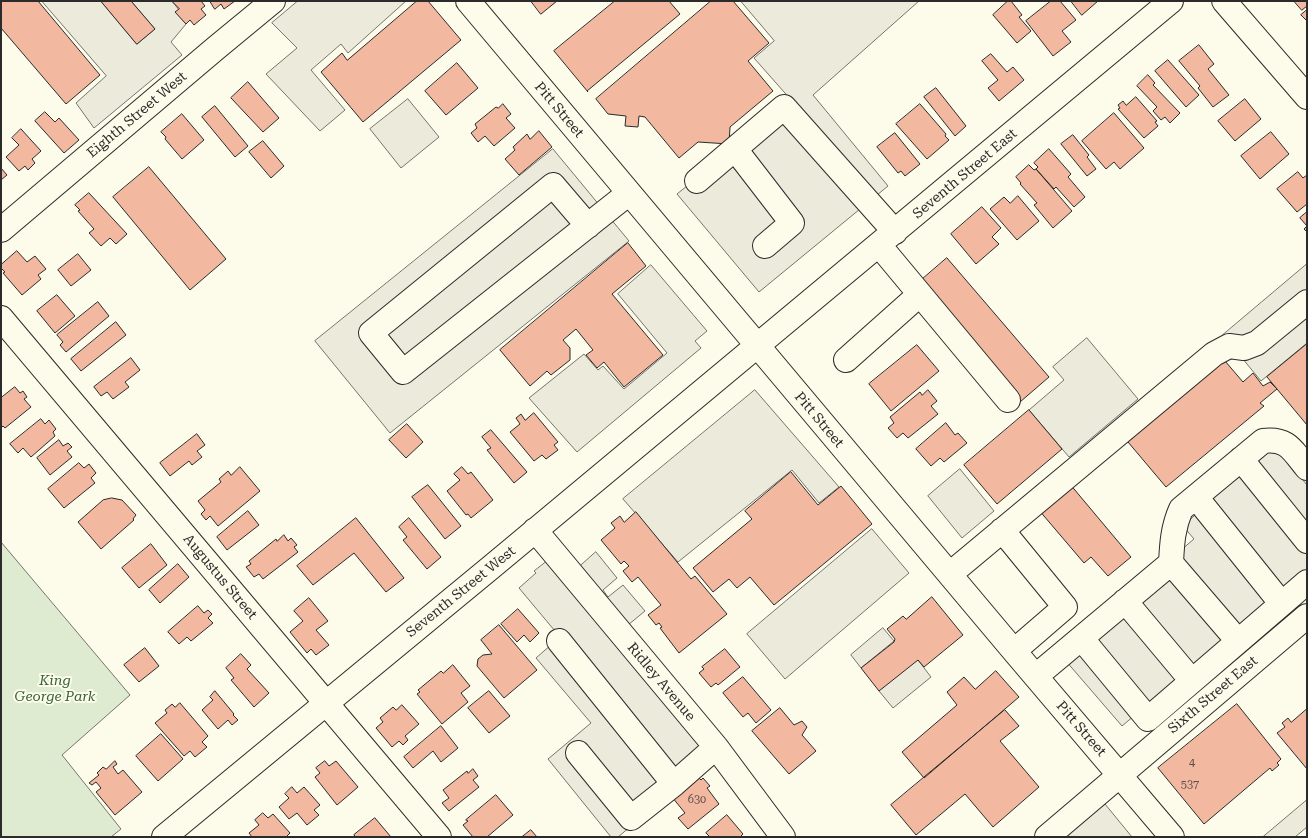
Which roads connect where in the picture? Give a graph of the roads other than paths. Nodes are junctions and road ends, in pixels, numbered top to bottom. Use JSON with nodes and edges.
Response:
{"nodes":[{"id":1,"x":273,"y":1,"type":"edge"},
{"id":2,"x":468,"y":1,"type":"edge"},
{"id":3,"x":1171,"y":1,"type":"edge"},
{"id":4,"x":1224,"y":1,"type":"edge"},
{"id":5,"x":1307,"y":97,"type":"edge"},
{"id":6,"x":735,"y":149,"type":"junction"},
{"id":7,"x":697,"y":181,"type":"dead end"},
{"id":8,"x":629,"y":193,"type":"junction"},
{"id":9,"x":588,"y":226,"type":"junction"},
{"id":10,"x":1,"y":230,"type":"edge"},
{"id":11,"x":887,"y":239,"type":"junction"},
{"id":12,"x":765,"y":246,"type":"dead end"},
{"id":13,"x":919,"y":295,"type":"junction"},
{"id":14,"x":1307,"y":302,"type":"edge"},
{"id":15,"x":1,"y":318,"type":"edge"},
{"id":16,"x":757,"y":345,"type":"junction"},
{"id":17,"x":846,"y":360,"type":"dead end"},
{"id":18,"x":1008,"y":400,"type":"dead end"},
{"id":19,"x":1241,"y":459,"type":"junction"},
{"id":20,"x":1307,"y":468,"type":"edge"},
{"id":21,"x":1196,"y":497,"type":"junction"},
{"id":22,"x":535,"y":530,"type":"junction"},
{"id":23,"x":1002,"y":530,"type":"junction"},
{"id":24,"x":1307,"y":541,"type":"edge"},
{"id":25,"x":1170,"y":563,"type":"junction"},
{"id":26,"x":950,"y":574,"type":"junction"},
{"id":27,"x":1307,"y":582,"type":"edge"},
{"id":28,"x":1125,"y":601,"type":"junction"},
{"id":29,"x":1282,"y":603,"type":"junction"},
{"id":30,"x":1307,"y":616,"type":"edge"},
{"id":31,"x":1082,"y":638,"type":"junction"},
{"id":32,"x":559,"y":641,"type":"dead end"},
{"id":33,"x":1238,"y":641,"type":"junction"},
{"id":34,"x":1014,"y":651,"type":"junction"},
{"id":35,"x":1036,"y":676,"type":"junction"},
{"id":36,"x":1192,"y":681,"type":"junction"},
{"id":37,"x":326,"y":702,"type":"junction"},
{"id":38,"x":716,"y":747,"type":"junction"},
{"id":39,"x":578,"y":753,"type":"dead end"},
{"id":40,"x":1120,"y":774,"type":"junction"},
{"id":41,"x":674,"y":784,"type":"junction"},
{"id":42,"x":164,"y":837,"type":"edge"},
{"id":43,"x":439,"y":837,"type":"edge"},
{"id":44,"x":783,"y":837,"type":"edge"},
{"id":45,"x":1047,"y":837,"type":"edge"},
{"id":46,"x":1172,"y":837,"type":"edge"}],
"edges":[{"from":1,"to":10,"type":"street","name":"Eighth Street West"},
{"from":2,"to":8,"type":"street","name":"Pitt Street"},
{"from":3,"to":11,"type":"street","name":"Seventh Street East"},
{"from":4,"to":5,"type":"street"},
{"from":6,"to":7,"type":"street"},
{"from":6,"to":11,"type":"street"},
{"from":6,"to":12,"type":"street"},
{"from":8,"to":9,"type":"street"},
{"from":8,"to":16,"type":"street","name":"Pitt Street"},
{"from":9,"to":9,"type":"street"},
{"from":11,"to":13,"type":"street"},
{"from":11,"to":16,"type":"street","name":"Seventh Street East"},
{"from":13,"to":17,"type":"street"},
{"from":13,"to":18,"type":"street"},
{"from":14,"to":23,"type":"street"},
{"from":15,"to":37,"type":"street","name":"Augustus Street"},
{"from":16,"to":22,"type":"street","name":"Seventh Street West"},
{"from":16,"to":26,"type":"street","name":"Pitt Street"},
{"from":19,"to":20,"type":"street"},
{"from":19,"to":21,"type":"street"},
{"from":19,"to":24,"type":"street"},
{"from":21,"to":25,"type":"street"},
{"from":21,"to":29,"type":"street"},
{"from":22,"to":37,"type":"street","name":"Seventh Street West"},
{"from":22,"to":38,"type":"street","name":"Ridley Avenue"},
{"from":23,"to":26,"type":"street"},
{"from":23,"to":34,"type":"street"},
{"from":25,"to":28,"type":"street"},
{"from":25,"to":33,"type":"street"},
{"from":26,"to":34,"type":"street","name":"Pitt Street"},
{"from":27,"to":29,"type":"street"},
{"from":28,"to":31,"type":"street"},
{"from":28,"to":36,"type":"street"},
{"from":29,"to":33,"type":"street"},
{"from":30,"to":40,"type":"street","name":"Sixth Street East"},
{"from":31,"to":35,"type":"street"},
{"from":31,"to":36,"type":"street"},
{"from":32,"to":41,"type":"street"},
{"from":33,"to":36,"type":"street"},
{"from":34,"to":35,"type":"street","name":"Pitt Street"},
{"from":35,"to":40,"type":"street","name":"Pitt Street"},
{"from":37,"to":42,"type":"street","name":"Seventh Street West"},
{"from":37,"to":43,"type":"street","name":"Augustus Street"},
{"from":38,"to":41,"type":"street"},
{"from":38,"to":44,"type":"street","name":"Ridley Avenue"},
{"from":39,"to":41,"type":"street"},
{"from":40,"to":45,"type":"street","name":"Sixth Street East"},
{"from":40,"to":46,"type":"street","name":"Pitt Street"}]}
